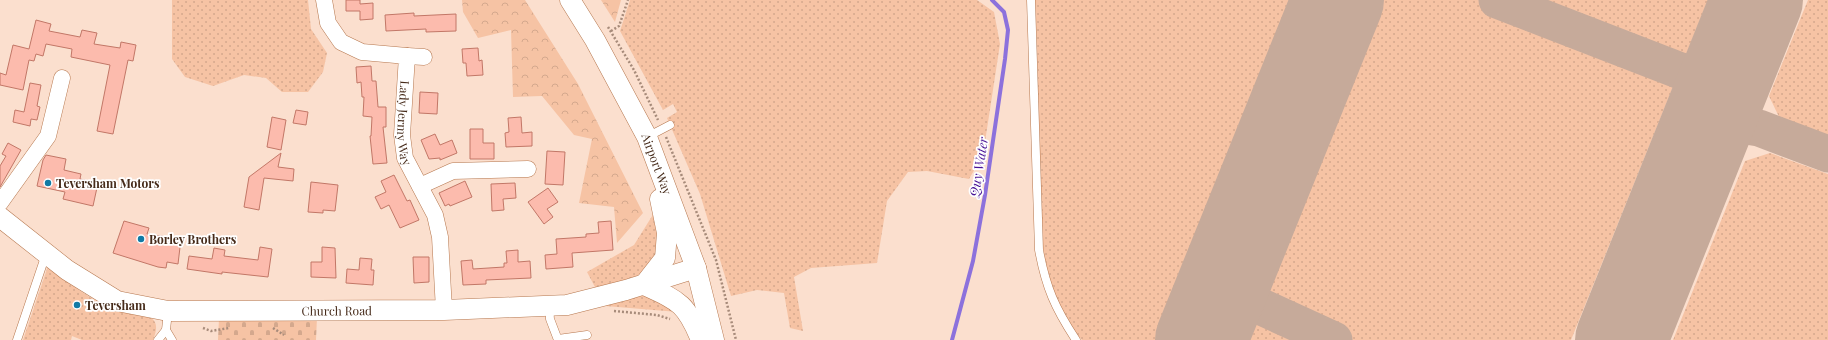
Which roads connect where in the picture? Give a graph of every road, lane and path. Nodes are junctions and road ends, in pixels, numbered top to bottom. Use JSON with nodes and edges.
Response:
{"nodes":[{"id":1,"x":324,"y":0,"type":"edge"},
{"id":2,"x":570,"y":0,"type":"edge"},
{"id":3,"x":628,"y":0,"type":"edge"},
{"id":4,"x":1031,"y":0,"type":"edge"},
{"id":5,"x":611,"y":31,"type":"dead end"},
{"id":6,"x":406,"y":56,"type":"junction"},
{"id":7,"x":424,"y":57,"type":"dead end"},
{"id":8,"x":62,"y":78,"type":"dead end"},
{"id":9,"x":670,"y":125,"type":"dead end"},
{"id":10,"x":646,"y":137,"type":"junction"},
{"id":11,"x":528,"y":169,"type":"dead end"},
{"id":12,"x":420,"y":186,"type":"junction"},
{"id":13,"x":0,"y":203,"type":"edge"},
{"id":14,"x":0,"y":217,"type":"edge"},
{"id":15,"x":46,"y":253,"type":"junction"},
{"id":16,"x":696,"y":268,"type":"junction"},
{"id":17,"x":644,"y":285,"type":"junction"},
{"id":18,"x":549,"y":306,"type":"junction"},
{"id":19,"x":444,"y":310,"type":"junction"},
{"id":20,"x":610,"y":311,"type":"dead end"},
{"id":21,"x":167,"y":320,"type":"junction"},
{"id":22,"x":674,"y":321,"type":"dead end"},
{"id":23,"x":587,"y":335,"type":"dead end"},
{"id":24,"x":17,"y":340,"type":"edge"},
{"id":25,"x":158,"y":340,"type":"edge"},
{"id":26,"x":172,"y":340,"type":"edge"},
{"id":27,"x":558,"y":340,"type":"edge"},
{"id":28,"x":701,"y":340,"type":"edge"},
{"id":29,"x":714,"y":340,"type":"edge"},
{"id":30,"x":1076,"y":340,"type":"edge"}],
"edges":[{"from":1,"to":6,"type":"street"},
{"from":2,"to":10,"type":"street","name":"Airport Way"},
{"from":3,"to":5,"type":"path"},
{"from":4,"to":30,"type":"lane"},
{"from":6,"to":7,"type":"street"},
{"from":6,"to":12,"type":"street","name":"Lady Jermy Way"},
{"from":8,"to":13,"type":"street"},
{"from":9,"to":10,"type":"lane"},
{"from":10,"to":16,"type":"street","name":"Airport Way"},
{"from":10,"to":17,"type":"street"},
{"from":11,"to":12,"type":"street"},
{"from":12,"to":19,"type":"street","name":"Lady Jermy Way"},
{"from":14,"to":15,"type":"street","name":"Church Road"},
{"from":15,"to":21,"type":"street","name":"Church Road"},
{"from":15,"to":24,"type":"lane"},
{"from":16,"to":17,"type":"street","name":"Church Road"},
{"from":16,"to":29,"type":"street","name":"Airport Way"},
{"from":17,"to":18,"type":"street","name":"Church Road"},
{"from":17,"to":28,"type":"street"},
{"from":18,"to":19,"type":"street","name":"Church Road"},
{"from":18,"to":27,"type":"lane"},
{"from":19,"to":21,"type":"street","name":"Church Road"},
{"from":20,"to":22,"type":"path"},
{"from":21,"to":25,"type":"lane"},
{"from":21,"to":26,"type":"lane"},
{"from":23,"to":27,"type":"lane"}]}
